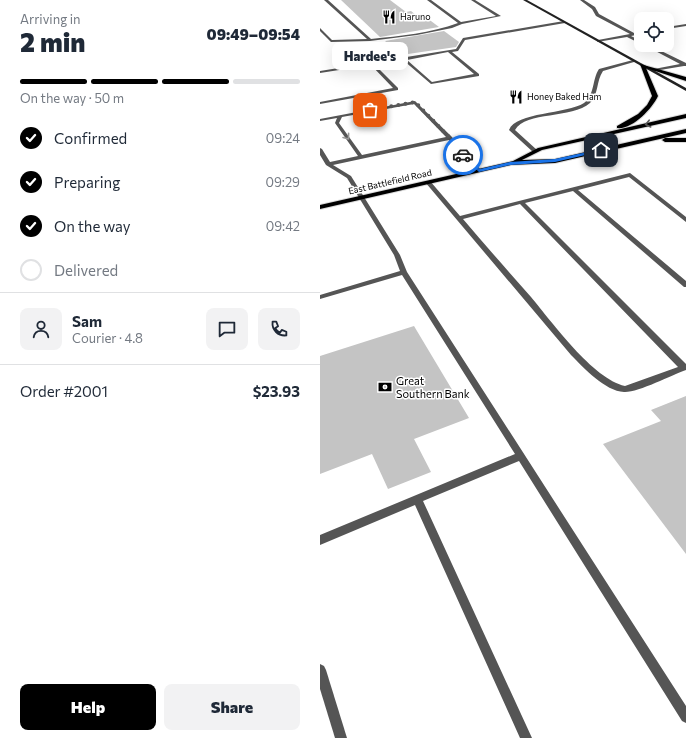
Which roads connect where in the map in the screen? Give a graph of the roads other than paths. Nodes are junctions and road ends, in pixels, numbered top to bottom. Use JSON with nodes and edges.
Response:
{"nodes":[{"id":1,"x":326,"y":0,"type":"edge"},
{"id":2,"x":429,"y":0,"type":"edge"},
{"id":3,"x":473,"y":0,"type":"edge"},
{"id":4,"x":525,"y":0,"type":"edge"},
{"id":5,"x":582,"y":0,"type":"edge"},
{"id":6,"x":460,"y":22,"type":"junction"},
{"id":7,"x":564,"y":22,"type":"junction"},
{"id":8,"x":686,"y":25,"type":"edge"},
{"id":9,"x":674,"y":27,"type":"edge"},
{"id":10,"x":320,"y":29,"type":"edge"},
{"id":11,"x":633,"y":34,"type":"joint"},
{"id":12,"x":627,"y":35,"type":"junction"},
{"id":13,"x":634,"y":39,"type":"edge"},
{"id":14,"x":370,"y":40,"type":"junction"},
{"id":15,"x":598,"y":41,"type":"junction"},
{"id":16,"x":449,"y":51,"type":"junction"},
{"id":17,"x":660,"y":52,"type":"edge"},
{"id":18,"x":404,"y":58,"type":"junction"},
{"id":19,"x":633,"y":61,"type":"junction"},
{"id":20,"x":372,"y":64,"type":"junction"},
{"id":21,"x":642,"y":65,"type":"junction"},
{"id":22,"x":685,"y":65,"type":"edge"},
{"id":23,"x":656,"y":70,"type":"junction"},
{"id":24,"x":320,"y":72,"type":"edge"},
{"id":25,"x":686,"y":79,"type":"edge"},
{"id":26,"x":686,"y":90,"type":"edge"},
{"id":27,"x":320,"y":103,"type":"edge"},
{"id":28,"x":340,"y":116,"type":"junction"},
{"id":29,"x":686,"y":116,"type":"edge"},
{"id":30,"x":320,"y":120,"type":"edge"},
{"id":31,"x":686,"y":131,"type":"edge"},
{"id":32,"x":600,"y":135,"type":"junction"},
{"id":33,"x":450,"y":138,"type":"junction"},
{"id":34,"x":686,"y":140,"type":"edge"},
{"id":35,"x":632,"y":143,"type":"junction"},
{"id":36,"x":320,"y":150,"type":"edge"},
{"id":37,"x":536,"y":151,"type":"junction"},
{"id":38,"x":361,"y":157,"type":"junction"},
{"id":39,"x":510,"y":163,"type":"junction"},
{"id":40,"x":328,"y":164,"type":"junction"},
{"id":41,"x":479,"y":171,"type":"junction"},
{"id":42,"x":428,"y":182,"type":"junction"},
{"id":43,"x":574,"y":189,"type":"junction"},
{"id":44,"x":363,"y":198,"type":"junction"},
{"id":45,"x":521,"y":202,"type":"junction"},
{"id":46,"x":320,"y":207,"type":"edge"},
{"id":47,"x":458,"y":218,"type":"junction"},
{"id":48,"x":686,"y":220,"type":"edge"},
{"id":49,"x":404,"y":272,"type":"junction"},
{"id":50,"x":686,"y":285,"type":"edge"},
{"id":51,"x":320,"y":297,"type":"edge"},
{"id":52,"x":685,"y":368,"type":"edge"},
{"id":53,"x":520,"y":456,"type":"junction"},
{"id":54,"x":417,"y":499,"type":"junction"},
{"id":55,"x":320,"y":540,"type":"edge"},
{"id":56,"x":320,"y":670,"type":"edge"},
{"id":57,"x":686,"y":717,"type":"edge"},
{"id":58,"x":341,"y":738,"type":"edge"},
{"id":59,"x":526,"y":738,"type":"edge"}],
"edges":[{"from":1,"to":14,"type":"lane"},
{"from":2,"to":6,"type":"lane"},
{"from":3,"to":6,"type":"lane"},
{"from":4,"to":7,"type":"main road"},
{"from":5,"to":11,"type":"lane"},
{"from":6,"to":14,"type":"lane"},
{"from":7,"to":15,"type":"main road"},
{"from":7,"to":16,"type":"lane"},
{"from":8,"to":9,"type":"lane"},
{"from":10,"to":14,"type":"lane"},
{"from":11,"to":12,"type":"lane"},
{"from":12,"to":13,"type":"lane"},
{"from":12,"to":15,"type":"lane"},
{"from":15,"to":19,"type":"main road"},
{"from":16,"to":18,"type":"lane"},
{"from":16,"to":18,"type":"lane"},
{"from":17,"to":22,"type":"lane"},
{"from":18,"to":20,"type":"lane"},
{"from":19,"to":21,"type":"main road"},
{"from":19,"to":37,"type":"lane"},
{"from":20,"to":24,"type":"lane"},
{"from":20,"to":27,"type":"lane"},
{"from":21,"to":23,"type":"main road"},
{"from":21,"to":26,"type":"main road"},
{"from":21,"to":32,"type":"main road"},
{"from":22,"to":23,"type":"lane"},
{"from":23,"to":25,"type":"main road"},
{"from":28,"to":30,"type":"lane"},
{"from":28,"to":33,"type":"lane"},
{"from":28,"to":38,"type":"lane","one_way":true},
{"from":29,"to":32,"type":"main road","name":"East Battlefield Road","one_way":true},
{"from":31,"to":35,"type":"main road","name":"East Battlefield Road"},
{"from":32,"to":37,"type":"main road","name":"East Battlefield Road"},
{"from":33,"to":38,"type":"lane"},
{"from":33,"to":41,"type":"lane"},
{"from":34,"to":35,"type":"main road"},
{"from":35,"to":39,"type":"main road","name":"East Battlefield Road"},
{"from":36,"to":40,"type":"lane"},
{"from":37,"to":39,"type":"main road","name":"East Battlefield Road"},
{"from":38,"to":40,"type":"lane"},
{"from":39,"to":41,"type":"main road","name":"East Battlefield Road"},
{"from":40,"to":44,"type":"lane"},
{"from":41,"to":42,"type":"main road","name":"East Battlefield Road"},
{"from":42,"to":44,"type":"main road","name":"East Battlefield Road"},
{"from":42,"to":47,"type":"lane"},
{"from":43,"to":45,"type":"lane"},
{"from":43,"to":48,"type":"lane"},
{"from":43,"to":50,"type":"lane"},
{"from":44,"to":46,"type":"main road","name":"East Battlefield Road"},
{"from":44,"to":49,"type":"lane"},
{"from":45,"to":47,"type":"lane"},
{"from":45,"to":52,"type":"lane"},
{"from":47,"to":52,"type":"lane"},
{"from":49,"to":51,"type":"lane"},
{"from":49,"to":53,"type":"lane"},
{"from":53,"to":54,"type":"lane"},
{"from":53,"to":57,"type":"lane"},
{"from":54,"to":55,"type":"lane"},
{"from":54,"to":59,"type":"lane"},
{"from":56,"to":58,"type":"lane"}]}
